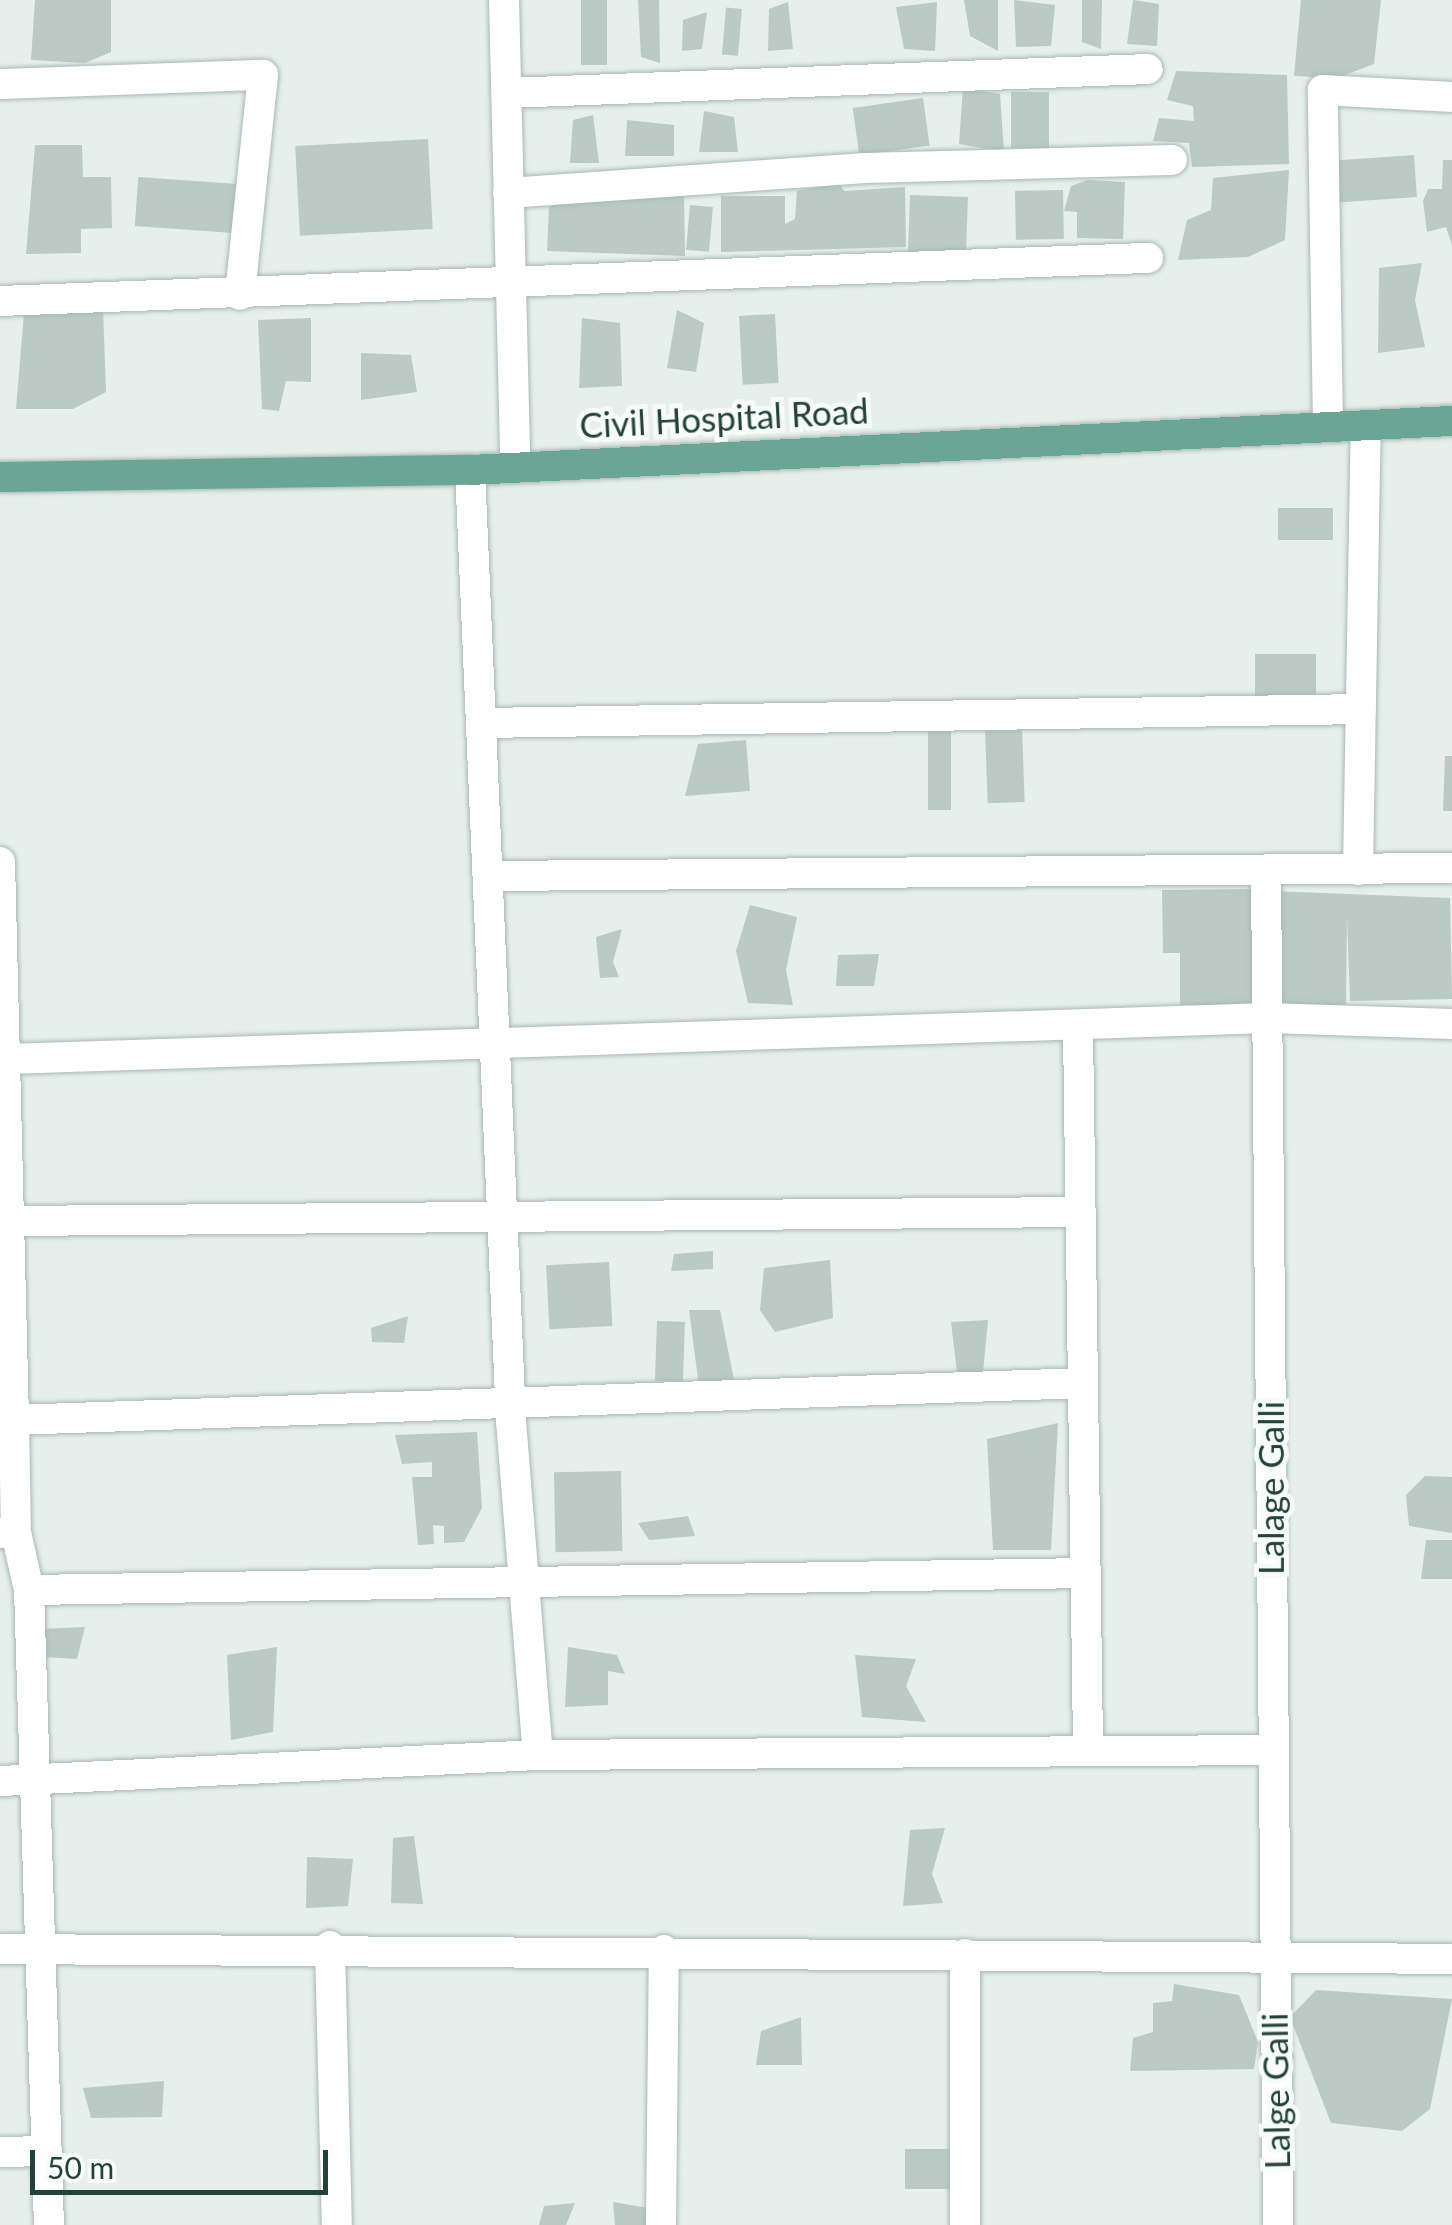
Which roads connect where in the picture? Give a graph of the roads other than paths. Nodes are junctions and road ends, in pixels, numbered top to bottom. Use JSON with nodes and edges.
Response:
{"nodes":[{"id":1,"x":504,"y":0,"type":"edge"},
{"id":2,"x":1148,"y":68,"type":"dead end"},
{"id":3,"x":0,"y":84,"type":"edge"},
{"id":4,"x":507,"y":93,"type":"junction"},
{"id":5,"x":1452,"y":98,"type":"edge"},
{"id":6,"x":1172,"y":160,"type":"dead end"},
{"id":7,"x":508,"y":193,"type":"junction"},
{"id":8,"x":1148,"y":258,"type":"dead end"},
{"id":9,"x":514,"y":286,"type":"junction"},
{"id":10,"x":240,"y":295,"type":"junction"},
{"id":11,"x":0,"y":300,"type":"edge"},
{"id":12,"x":1452,"y":421,"type":"edge"},
{"id":13,"x":1366,"y":425,"type":"junction"},
{"id":14,"x":1328,"y":427,"type":"junction"},
{"id":15,"x":515,"y":464,"type":"junction"},
{"id":16,"x":470,"y":470,"type":"junction"},
{"id":17,"x":0,"y":476,"type":"edge"},
{"id":18,"x":1361,"y":709,"type":"junction"},
{"id":19,"x":482,"y":722,"type":"junction"},
{"id":20,"x":0,"y":862,"type":"edge"},
{"id":21,"x":1452,"y":868,"type":"edge"},
{"id":22,"x":1358,"y":870,"type":"junction"},
{"id":23,"x":1266,"y":872,"type":"junction"},
{"id":24,"x":490,"y":876,"type":"junction"},
{"id":25,"x":1,"y":901,"type":"edge"},
{"id":26,"x":1268,"y":1018,"type":"junction"},
{"id":27,"x":1452,"y":1024,"type":"edge"},
{"id":28,"x":1078,"y":1028,"type":"junction"},
{"id":29,"x":496,"y":1044,"type":"junction"},
{"id":30,"x":7,"y":1059,"type":"junction"},
{"id":31,"x":1081,"y":1212,"type":"junction"},
{"id":32,"x":504,"y":1217,"type":"junction"},
{"id":33,"x":8,"y":1221,"type":"junction"},
{"id":34,"x":4,"y":1291,"type":"edge"},
{"id":35,"x":1083,"y":1383,"type":"junction"},
{"id":36,"x":510,"y":1402,"type":"junction"},
{"id":37,"x":14,"y":1420,"type":"junction"},
{"id":38,"x":8,"y":1532,"type":"edge"},
{"id":39,"x":1086,"y":1573,"type":"junction"},
{"id":40,"x":524,"y":1581,"type":"junction"},
{"id":41,"x":29,"y":1590,"type":"junction"},
{"id":42,"x":1088,"y":1748,"type":"junction"},
{"id":43,"x":1271,"y":1750,"type":"junction"},
{"id":44,"x":538,"y":1755,"type":"junction"},
{"id":45,"x":35,"y":1780,"type":"junction"},
{"id":46,"x":0,"y":1781,"type":"edge"},
{"id":47,"x":330,"y":1946,"type":"junction"},
{"id":48,"x":0,"y":1948,"type":"edge"},
{"id":49,"x":41,"y":1948,"type":"junction"},
{"id":50,"x":664,"y":1950,"type":"junction"},
{"id":51,"x":964,"y":1954,"type":"junction"},
{"id":52,"x":1272,"y":1957,"type":"junction"},
{"id":53,"x":1452,"y":1960,"type":"edge"},
{"id":54,"x":47,"y":2150,"type":"junction"},
{"id":55,"x":0,"y":2152,"type":"edge"},
{"id":56,"x":49,"y":2225,"type":"edge"},
{"id":57,"x":337,"y":2225,"type":"edge"},
{"id":58,"x":661,"y":2225,"type":"edge"},
{"id":59,"x":965,"y":2225,"type":"edge"},
{"id":60,"x":1278,"y":2225,"type":"edge"}],
"edges":[{"from":1,"to":4,"type":"street"},
{"from":2,"to":4,"type":"street"},
{"from":3,"to":10,"type":"street"},
{"from":4,"to":7,"type":"street"},
{"from":5,"to":14,"type":"street"},
{"from":6,"to":7,"type":"street"},
{"from":7,"to":9,"type":"street"},
{"from":8,"to":9,"type":"street"},
{"from":9,"to":10,"type":"street"},
{"from":9,"to":15,"type":"street"},
{"from":10,"to":11,"type":"street"},
{"from":12,"to":13,"type":"main road","name":"Civil Hospital Road"},
{"from":13,"to":14,"type":"main road","name":"Civil Hospital Road"},
{"from":13,"to":18,"type":"street"},
{"from":14,"to":15,"type":"main road","name":"Civil Hospital Road"},
{"from":15,"to":16,"type":"main road","name":"Civil Hospital Road"},
{"from":16,"to":17,"type":"main road","name":"Civil Hospital Road"},
{"from":16,"to":19,"type":"street"},
{"from":18,"to":19,"type":"street"},
{"from":18,"to":22,"type":"street"},
{"from":19,"to":24,"type":"street"},
{"from":20,"to":25,"type":"street"},
{"from":21,"to":22,"type":"street"},
{"from":22,"to":23,"type":"street"},
{"from":23,"to":24,"type":"street"},
{"from":23,"to":26,"type":"street","name":"Lalage Galli"},
{"from":24,"to":29,"type":"street"},
{"from":25,"to":30,"type":"street"},
{"from":26,"to":27,"type":"street"},
{"from":26,"to":28,"type":"street"},
{"from":26,"to":43,"type":"street","name":"Lalage Galli"},
{"from":28,"to":29,"type":"street"},
{"from":28,"to":31,"type":"street"},
{"from":29,"to":30,"type":"street"},
{"from":29,"to":32,"type":"street"},
{"from":30,"to":33,"type":"street"},
{"from":31,"to":32,"type":"street"},
{"from":31,"to":35,"type":"street"},
{"from":32,"to":33,"type":"street"},
{"from":32,"to":36,"type":"street"},
{"from":33,"to":34,"type":"street"},
{"from":34,"to":37,"type":"street"},
{"from":35,"to":36,"type":"street"},
{"from":35,"to":39,"type":"street"},
{"from":36,"to":37,"type":"street"},
{"from":36,"to":40,"type":"street"},
{"from":37,"to":38,"type":"street"},
{"from":38,"to":41,"type":"street"},
{"from":39,"to":40,"type":"street"},
{"from":39,"to":42,"type":"street"},
{"from":40,"to":41,"type":"street"},
{"from":40,"to":44,"type":"street"},
{"from":41,"to":45,"type":"street"},
{"from":42,"to":43,"type":"street"},
{"from":42,"to":44,"type":"street"},
{"from":43,"to":52,"type":"street","name":"Lalage Galli"},
{"from":44,"to":45,"type":"street"},
{"from":45,"to":46,"type":"street"},
{"from":45,"to":49,"type":"street"},
{"from":47,"to":49,"type":"street"},
{"from":47,"to":50,"type":"street"},
{"from":47,"to":57,"type":"street"},
{"from":48,"to":49,"type":"street"},
{"from":49,"to":54,"type":"street"},
{"from":50,"to":51,"type":"street"},
{"from":50,"to":58,"type":"street"},
{"from":51,"to":52,"type":"street"},
{"from":51,"to":59,"type":"street"},
{"from":52,"to":53,"type":"street"},
{"from":52,"to":60,"type":"street","name":"Lalge Galli"},
{"from":54,"to":55,"type":"street"},
{"from":54,"to":56,"type":"street"}]}
